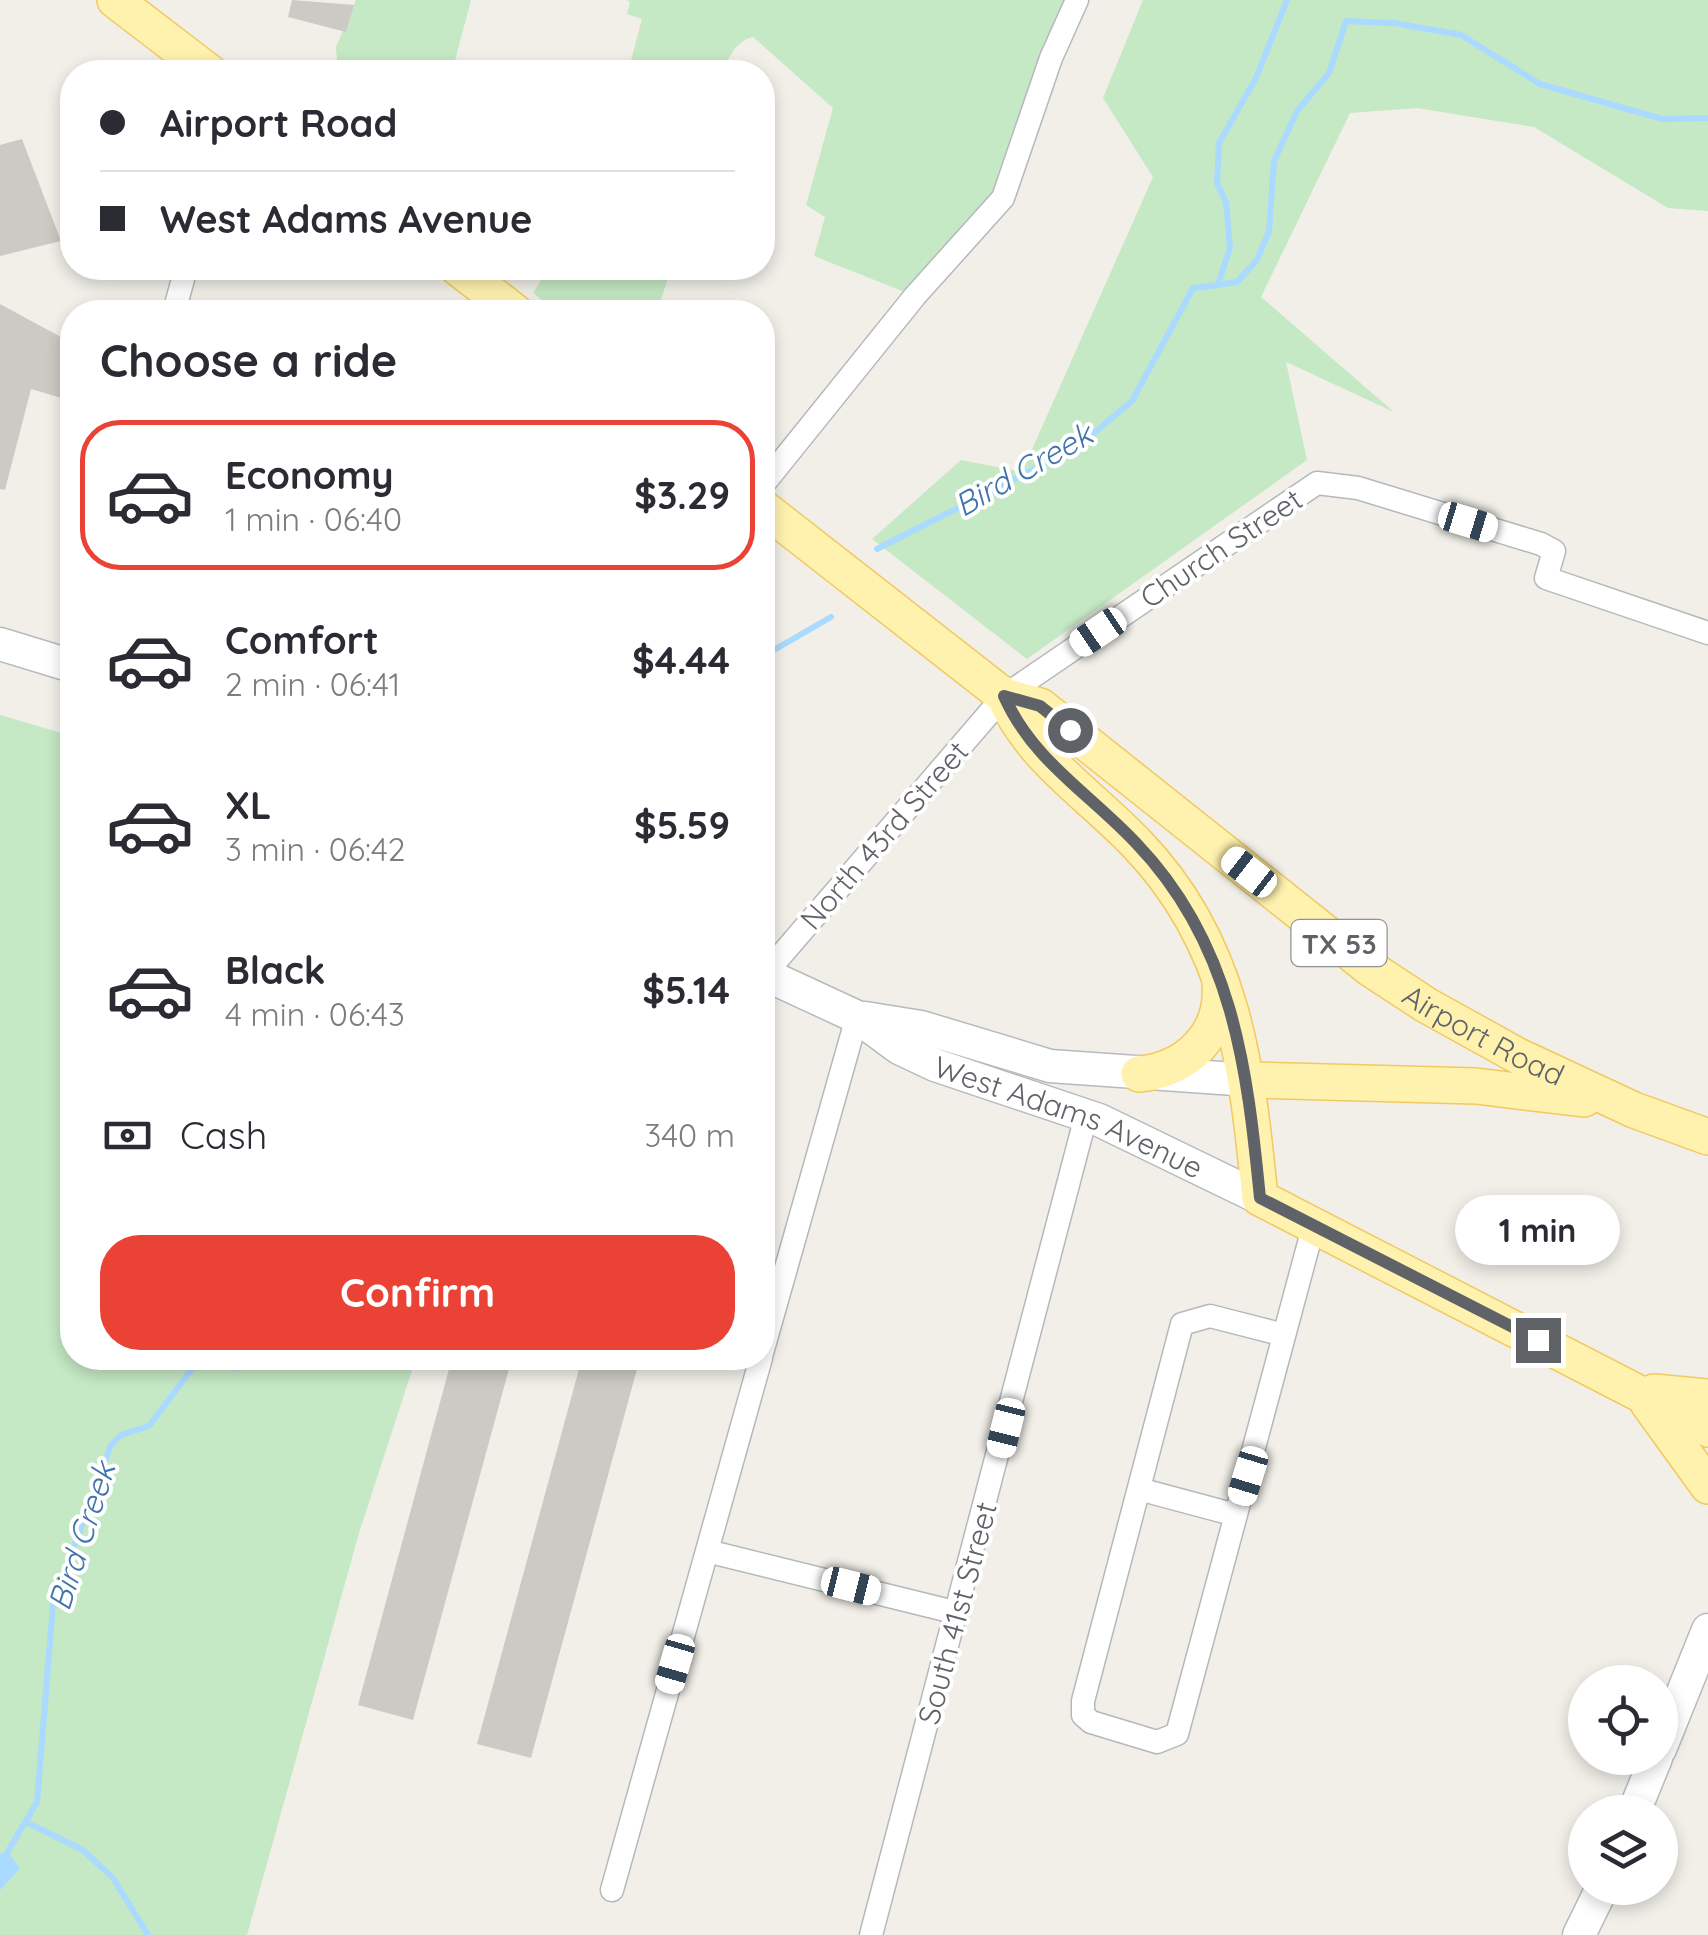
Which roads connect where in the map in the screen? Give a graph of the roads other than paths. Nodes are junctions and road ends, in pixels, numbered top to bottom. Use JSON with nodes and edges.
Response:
{"nodes":[{"id":1,"x":115,"y":0,"type":"edge"},
{"id":2,"x":1077,"y":0,"type":"edge"},
{"id":3,"x":193,"y":60,"type":"edge"},
{"id":4,"x":474,"y":280,"type":"edge"},
{"id":5,"x":499,"y":300,"type":"edge"},
{"id":6,"x":775,"y":470,"type":"edge"},
{"id":7,"x":775,"y":517,"type":"edge"},
{"id":8,"x":1708,"y":633,"type":"edge"},
{"id":9,"x":0,"y":644,"type":"edge"},
{"id":10,"x":60,"y":662,"type":"edge"},
{"id":11,"x":1004,"y":696,"type":"junction"},
{"id":12,"x":775,"y":961,"type":"edge"},
{"id":13,"x":1219,"y":978,"type":"junction"},
{"id":14,"x":775,"y":979,"type":"edge"},
{"id":15,"x":857,"y":1017,"type":"junction"},
{"id":16,"x":1139,"y":1074,"type":"junction"},
{"id":17,"x":1249,"y":1080,"type":"junction"},
{"id":18,"x":1634,"y":1110,"type":"junction"},
{"id":19,"x":1086,"y":1116,"type":"junction"},
{"id":20,"x":1708,"y":1137,"type":"edge"},
{"id":21,"x":1260,"y":1198,"type":"junction"},
{"id":22,"x":1313,"y":1228,"type":"junction"},
{"id":23,"x":775,"y":1309,"type":"edge"},
{"id":24,"x":1284,"y":1335,"type":"junction"},
{"id":25,"x":758,"y":1370,"type":"edge"},
{"id":26,"x":1638,"y":1390,"type":"junction"},
{"id":27,"x":1708,"y":1396,"type":"edge"},
{"id":28,"x":1708,"y":1429,"type":"edge"},
{"id":29,"x":1708,"y":1486,"type":"edge"},
{"id":30,"x":1139,"y":1489,"type":"junction"},
{"id":31,"x":1236,"y":1515,"type":"junction"},
{"id":32,"x":707,"y":1550,"type":"junction"},
{"id":33,"x":958,"y":1613,"type":"junction"},
{"id":34,"x":1708,"y":1630,"type":"edge"},
{"id":35,"x":1678,"y":1704,"type":"edge"},
{"id":36,"x":612,"y":1890,"type":"dead end"},
{"id":37,"x":1594,"y":1905,"type":"edge"},
{"id":38,"x":871,"y":1935,"type":"edge"},
{"id":39,"x":1579,"y":1935,"type":"edge"}],
"edges":[{"from":1,"to":3,"type":"main road"},
{"from":2,"to":6,"type":"street"},
{"from":4,"to":5,"type":"main road"},
{"from":7,"to":11,"type":"main road","name":"Airport Road","number":"TX 53"},
{"from":8,"to":11,"type":"street","name":"Church Street"},
{"from":9,"to":10,"type":"main road"},
{"from":11,"to":12,"type":"street","name":"North 43rd Street"},
{"from":11,"to":13,"type":"main road","name":"Airport Road","number":"TX 53"},
{"from":11,"to":18,"type":"main road","name":"Airport Road","number":"TX 53"},
{"from":13,"to":16,"type":"main road"},
{"from":13,"to":17,"type":"main road","name":"Airport Road","number":"TX 53"},
{"from":14,"to":15,"type":"main road","name":"West Adams Avenue"},
{"from":15,"to":16,"type":"main road","name":"West Adams Avenue"},
{"from":15,"to":19,"type":"main road","name":"West Adams Avenue"},
{"from":15,"to":23,"type":"street"},
{"from":16,"to":17,"type":"main road","name":"West Adams Avenue"},
{"from":17,"to":18,"type":"main road","name":"Airport Road","number":"TX 53"},
{"from":17,"to":21,"type":"main road","name":"Airport Road","number":"TX 53"},
{"from":18,"to":20,"type":"main road","name":"Airport Road","number":"TX 53"},
{"from":19,"to":21,"type":"main road","name":"West Adams Avenue"},
{"from":19,"to":33,"type":"street","name":"South 41st Street"},
{"from":21,"to":22,"type":"main road","name":"West Adams Avenue"},
{"from":22,"to":24,"type":"street"},
{"from":22,"to":26,"type":"main road","name":"West Adams Avenue"},
{"from":24,"to":30,"type":"street"},
{"from":24,"to":31,"type":"street"},
{"from":25,"to":32,"type":"street"},
{"from":26,"to":27,"type":"main road"},
{"from":26,"to":28,"type":"main road","name":"West Adams Avenue"},
{"from":26,"to":29,"type":"main road"},
{"from":30,"to":31,"type":"street"},
{"from":30,"to":31,"type":"street"},
{"from":32,"to":33,"type":"street"},
{"from":32,"to":36,"type":"street"},
{"from":33,"to":38,"type":"street","name":"South 41st Street"},
{"from":34,"to":35,"type":"main road"},
{"from":37,"to":39,"type":"main road"}]}
